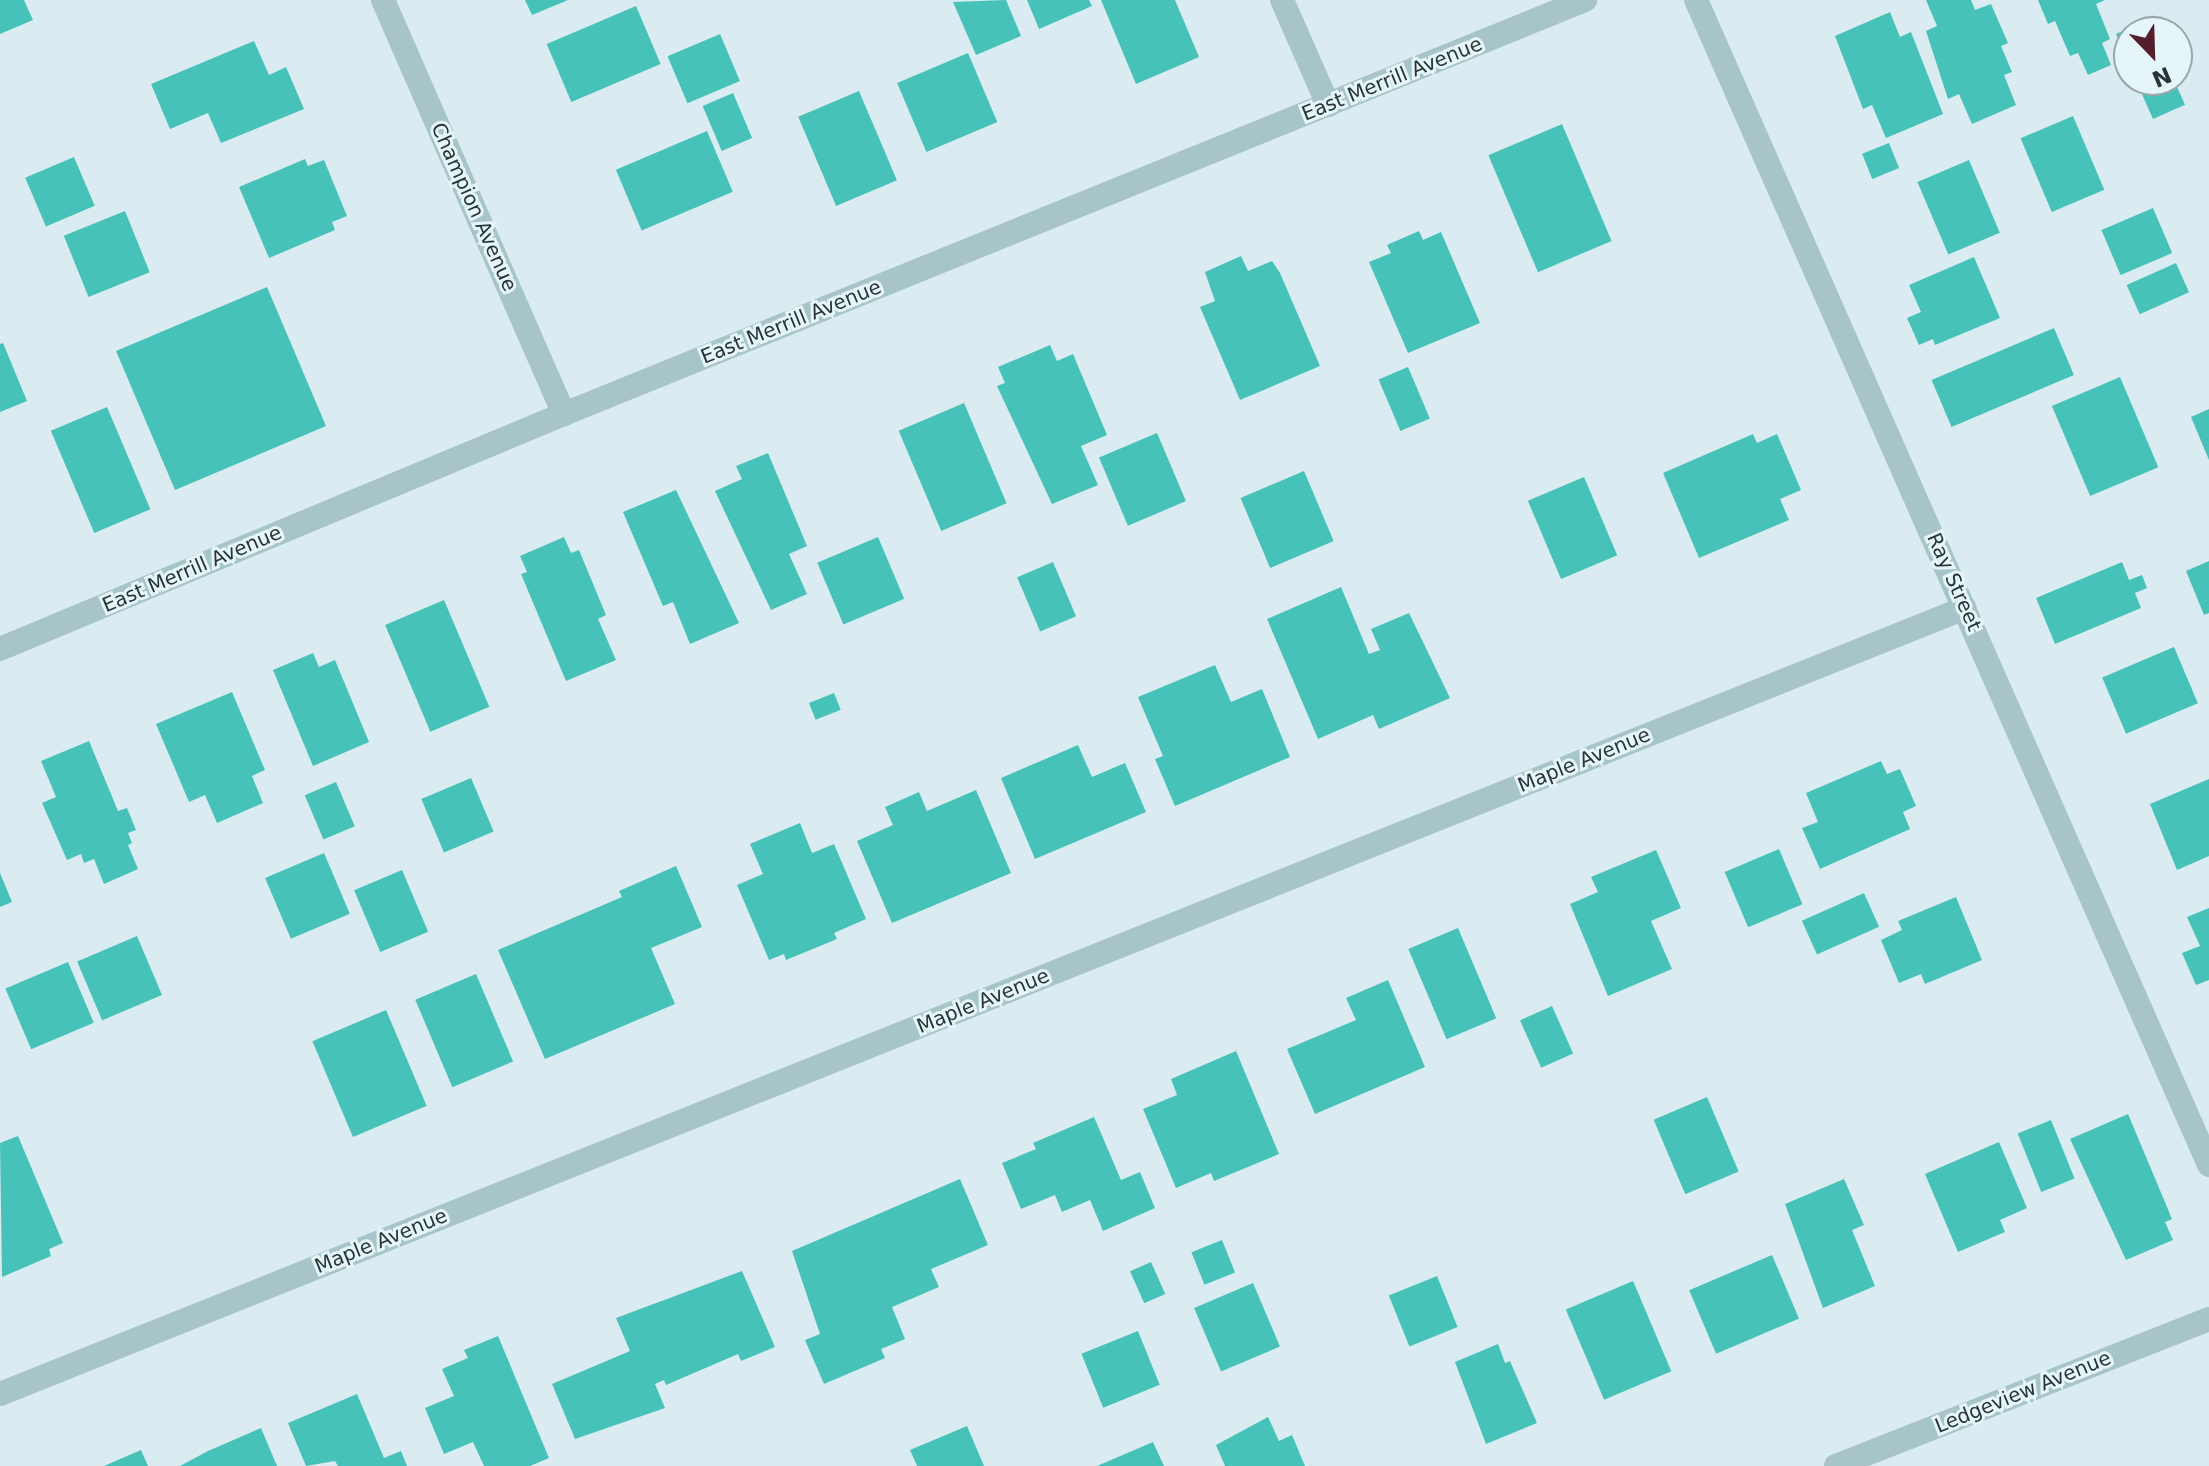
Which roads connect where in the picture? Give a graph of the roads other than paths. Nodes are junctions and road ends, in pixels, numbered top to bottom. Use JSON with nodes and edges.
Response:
{"nodes":[{"id":1,"x":383,"y":0,"type":"edge"},
{"id":2,"x":1282,"y":0,"type":"edge"},
{"id":3,"x":1585,"y":0,"type":"edge"},
{"id":4,"x":1696,"y":0,"type":"edge"},
{"id":5,"x":1328,"y":105,"type":"junction"},
{"id":6,"x":564,"y":414,"type":"junction"},
{"id":7,"x":1965,"y":608,"type":"junction"},
{"id":8,"x":0,"y":649,"type":"edge"},
{"id":9,"x":2209,"y":1165,"type":"edge"},
{"id":10,"x":2209,"y":1319,"type":"edge"},
{"id":11,"x":0,"y":1394,"type":"edge"},
{"id":12,"x":1836,"y":1466,"type":"edge"}],
"edges":[{"from":1,"to":6,"type":"street","name":"Champion Avenue"},
{"from":2,"to":5,"type":"street"},
{"from":3,"to":5,"type":"street","name":"East Merrill Avenue"},
{"from":4,"to":7,"type":"street","name":"Ray Street"},
{"from":5,"to":6,"type":"street","name":"East Merrill Avenue"},
{"from":6,"to":8,"type":"street","name":"East Merrill Avenue"},
{"from":7,"to":9,"type":"street","name":"Ray Street"},
{"from":7,"to":11,"type":"street","name":"Maple Avenue"},
{"from":10,"to":12,"type":"street","name":"Ledgeview Avenue"}]}
